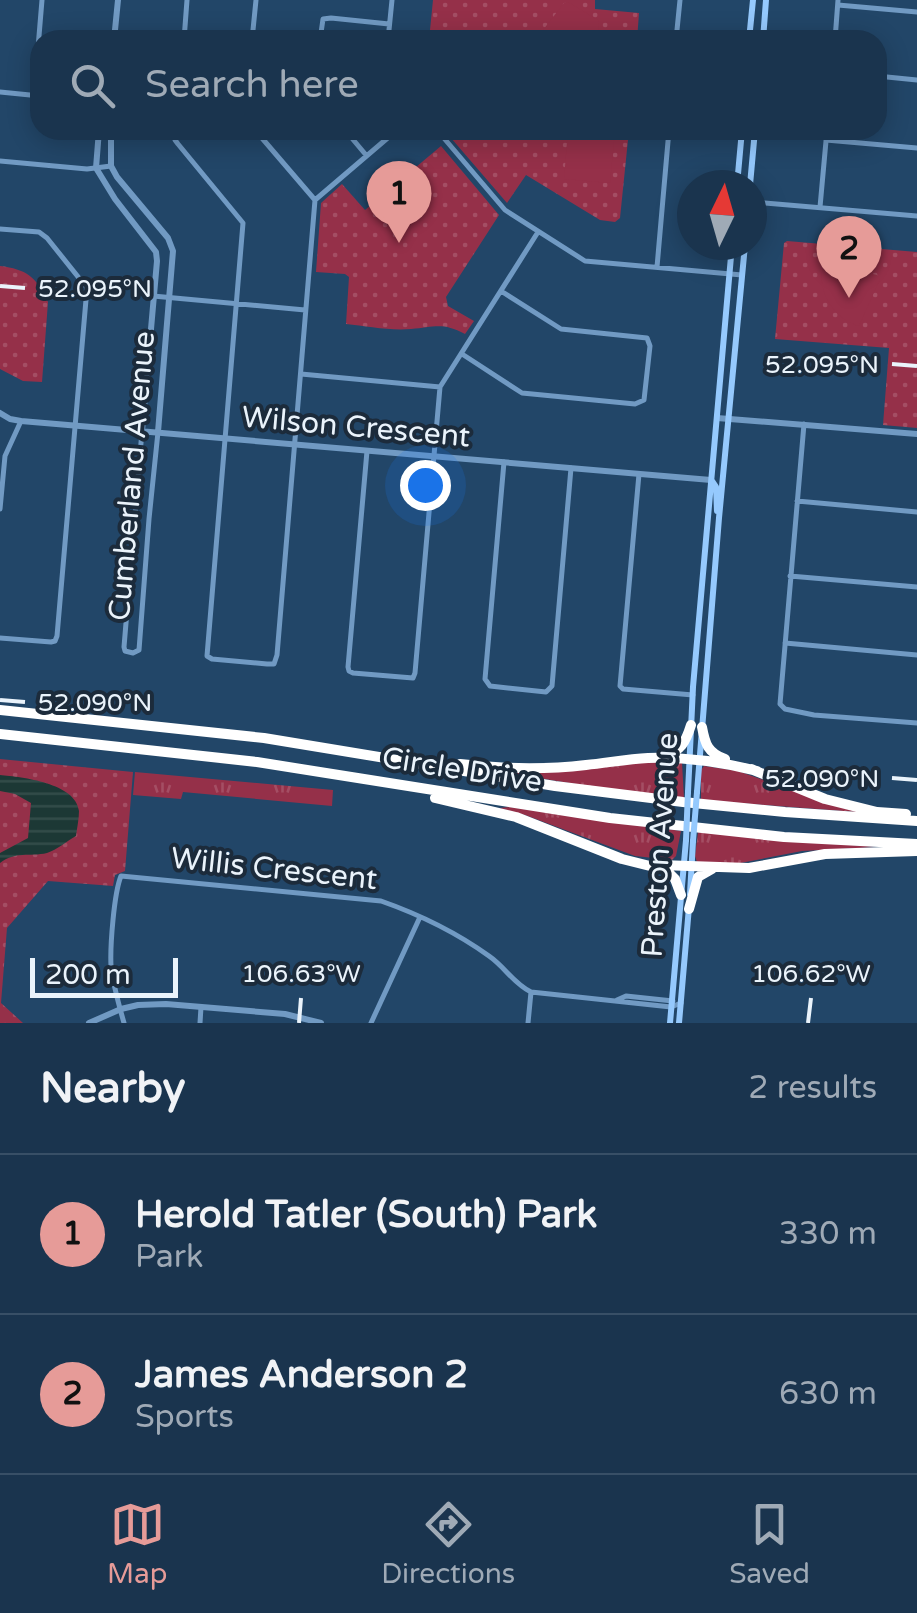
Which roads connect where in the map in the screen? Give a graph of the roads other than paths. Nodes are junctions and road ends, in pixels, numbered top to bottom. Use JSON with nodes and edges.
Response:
{"nodes":[{"id":1,"x":42,"y":0,"type":"edge"},
{"id":2,"x":118,"y":0,"type":"edge"},
{"id":3,"x":187,"y":0,"type":"edge"},
{"id":4,"x":256,"y":0,"type":"edge"},
{"id":5,"x":392,"y":0,"type":"edge"},
{"id":6,"x":680,"y":0,"type":"edge"},
{"id":7,"x":753,"y":0,"type":"edge"},
{"id":8,"x":766,"y":0,"type":"edge"},
{"id":9,"x":838,"y":2,"type":"edge"},
{"id":10,"x":917,"y":12,"type":"edge"},
{"id":11,"x":389,"y":24,"type":"junction"},
{"id":12,"x":40,"y":30,"type":"edge"},
{"id":13,"x":115,"y":30,"type":"edge"},
{"id":14,"x":185,"y":30,"type":"edge"},
{"id":15,"x":253,"y":30,"type":"edge"},
{"id":16,"x":322,"y":30,"type":"edge"},
{"id":17,"x":389,"y":30,"type":"edge"},
{"id":18,"x":677,"y":30,"type":"edge"},
{"id":19,"x":751,"y":30,"type":"edge"},
{"id":20,"x":763,"y":30,"type":"edge"},
{"id":21,"x":836,"y":30,"type":"edge"},
{"id":22,"x":887,"y":77,"type":"edge"},
{"id":23,"x":917,"y":80,"type":"edge"},
{"id":24,"x":0,"y":92,"type":"edge"},
{"id":25,"x":30,"y":95,"type":"edge"},
{"id":26,"x":97,"y":140,"type":"edge"},
{"id":27,"x":111,"y":140,"type":"edge"},
{"id":28,"x":176,"y":140,"type":"edge"},
{"id":29,"x":264,"y":140,"type":"edge"},
{"id":30,"x":353,"y":140,"type":"edge"},
{"id":31,"x":385,"y":140,"type":"edge"},
{"id":32,"x":446,"y":140,"type":"edge"},
{"id":33,"x":667,"y":140,"type":"edge"},
{"id":34,"x":741,"y":140,"type":"edge"},
{"id":35,"x":753,"y":140,"type":"edge"},
{"id":36,"x":826,"y":140,"type":"joint"},
{"id":37,"x":917,"y":148,"type":"edge"},
{"id":38,"x":366,"y":155,"type":"junction"},
{"id":39,"x":0,"y":161,"type":"edge"},
{"id":40,"x":111,"y":166,"type":"junction"},
{"id":41,"x":96,"y":168,"type":"junction"},
{"id":42,"x":738,"y":170,"type":"edge"},
{"id":43,"x":751,"y":170,"type":"edge"},
{"id":44,"x":315,"y":200,"type":"junction"},
{"id":45,"x":767,"y":203,"type":"edge"},
{"id":46,"x":820,"y":208,"type":"junction"},
{"id":47,"x":917,"y":216,"type":"edge"},
{"id":48,"x":0,"y":229,"type":"edge"},
{"id":49,"x":538,"y":232,"type":"junction"},
{"id":50,"x":731,"y":260,"type":"edge"},
{"id":51,"x":743,"y":260,"type":"edge"},
{"id":52,"x":656,"y":267,"type":"junction"},
{"id":53,"x":730,"y":274,"type":"junction"},
{"id":54,"x":742,"y":274,"type":"junction"},
{"id":55,"x":501,"y":291,"type":"junction"},
{"id":56,"x":154,"y":296,"type":"junction"},
{"id":57,"x":170,"y":298,"type":"junction"},
{"id":58,"x":236,"y":303,"type":"junction"},
{"id":59,"x":306,"y":310,"type":"junction"},
{"id":60,"x":461,"y":354,"type":"junction"},
{"id":61,"x":300,"y":374,"type":"junction"},
{"id":62,"x":440,"y":386,"type":"junction"},
{"id":63,"x":0,"y":413,"type":"edge"},
{"id":64,"x":716,"y":418,"type":"junction"},
{"id":65,"x":728,"y":418,"type":"junction"},
{"id":66,"x":22,"y":421,"type":"junction"},
{"id":67,"x":804,"y":424,"type":"junction"},
{"id":68,"x":76,"y":425,"type":"junction"},
{"id":69,"x":142,"y":430,"type":"junction"},
{"id":70,"x":158,"y":432,"type":"junction"},
{"id":71,"x":917,"y":434,"type":"edge"},
{"id":72,"x":224,"y":438,"type":"junction"},
{"id":73,"x":294,"y":444,"type":"junction"},
{"id":74,"x":367,"y":451,"type":"junction"},
{"id":75,"x":434,"y":456,"type":"junction"},
{"id":76,"x":504,"y":462,"type":"junction"},
{"id":77,"x":571,"y":468,"type":"junction"},
{"id":78,"x":724,"y":472,"type":"junction"},
{"id":79,"x":638,"y":474,"type":"junction"},
{"id":80,"x":711,"y":480,"type":"junction"},
{"id":81,"x":797,"y":501,"type":"junction"},
{"id":82,"x":0,"y":508,"type":"edge"},
{"id":83,"x":917,"y":512,"type":"edge"},
{"id":84,"x":719,"y":518,"type":"junction"},
{"id":85,"x":790,"y":576,"type":"junction"},
{"id":86,"x":917,"y":587,"type":"edge"},
{"id":87,"x":0,"y":638,"type":"edge"},
{"id":88,"x":784,"y":644,"type":"junction"},
{"id":89,"x":917,"y":655,"type":"edge"},
{"id":90,"x":695,"y":669,"type":"junction"},
{"id":91,"x":692,"y":695,"type":"junction"},
{"id":92,"x":704,"y":696,"type":"junction"},
{"id":93,"x":0,"y":710,"type":"edge"},
{"id":94,"x":917,"y":723,"type":"edge"},
{"id":95,"x":696,"y":726,"type":"junction"},
{"id":96,"x":0,"y":734,"type":"edge"},
{"id":97,"x":312,"y":746,"type":"junction"},
{"id":98,"x":650,"y":758,"type":"junction"},
{"id":99,"x":695,"y":760,"type":"junction"},
{"id":100,"x":312,"y":771,"type":"junction"},
{"id":101,"x":757,"y":771,"type":"junction"},
{"id":102,"x":917,"y":818,"type":"edge"},
{"id":103,"x":917,"y":848,"type":"edge"},
{"id":104,"x":639,"y":863,"type":"junction"},
{"id":105,"x":687,"y":867,"type":"junction"},
{"id":106,"x":714,"y":868,"type":"junction"},
{"id":107,"x":681,"y":895,"type":"junction"},
{"id":108,"x":688,"y":908,"type":"junction"},
{"id":109,"x":420,"y":917,"type":"junction"},
{"id":110,"x":532,"y":992,"type":"junction"},
{"id":111,"x":672,"y":1003,"type":"junction"},
{"id":112,"x":681,"y":1003,"type":"junction"},
{"id":113,"x":201,"y":1007,"type":"junction"},
{"id":114,"x":120,"y":1009,"type":"junction"},
{"id":115,"x":88,"y":1023,"type":"edge"},
{"id":116,"x":124,"y":1023,"type":"edge"},
{"id":117,"x":200,"y":1023,"type":"edge"},
{"id":118,"x":321,"y":1023,"type":"edge"},
{"id":119,"x":371,"y":1023,"type":"edge"},
{"id":120,"x":528,"y":1023,"type":"edge"},
{"id":121,"x":670,"y":1023,"type":"edge"},
{"id":122,"x":679,"y":1023,"type":"edge"}],
"edges":[{"from":1,"to":12,"type":"street"},
{"from":2,"to":13,"type":"street"},
{"from":3,"to":14,"type":"street"},
{"from":4,"to":15,"type":"street"},
{"from":5,"to":11,"type":"street"},
{"from":6,"to":18,"type":"street"},
{"from":7,"to":19,"type":"main road"},
{"from":8,"to":20,"type":"main road"},
{"from":9,"to":10,"type":"street"},
{"from":9,"to":21,"type":"street"},
{"from":11,"to":16,"type":"street"},
{"from":11,"to":17,"type":"street"},
{"from":22,"to":23,"type":"street"},
{"from":24,"to":25,"type":"street"},
{"from":26,"to":41,"type":"street"},
{"from":27,"to":40,"type":"street"},
{"from":28,"to":58,"type":"street"},
{"from":29,"to":44,"type":"street"},
{"from":30,"to":38,"type":"street"},
{"from":31,"to":38,"type":"street"},
{"from":32,"to":49,"type":"street"},
{"from":33,"to":52,"type":"street"},
{"from":34,"to":42,"type":"main road"},
{"from":35,"to":43,"type":"main road"},
{"from":36,"to":37,"type":"street"},
{"from":36,"to":46,"type":"street"},
{"from":38,"to":44,"type":"street"},
{"from":39,"to":41,"type":"street"},
{"from":40,"to":41,"type":"street"},
{"from":40,"to":57,"type":"street","name":"Cumberland Avenue"},
{"from":41,"to":56,"type":"street","name":"Cumberland Avenue"},
{"from":44,"to":59,"type":"street"},
{"from":45,"to":46,"type":"street"},
{"from":46,"to":47,"type":"street"},
{"from":48,"to":68,"type":"street"},
{"from":49,"to":52,"type":"street"},
{"from":49,"to":55,"type":"street"},
{"from":50,"to":53,"type":"main road","name":"Preston Avenue"},
{"from":51,"to":54,"type":"main road","name":"Preston Avenue"},
{"from":52,"to":53,"type":"street"},
{"from":53,"to":54,"type":"street"},
{"from":53,"to":64,"type":"main road","name":"Preston Avenue"},
{"from":54,"to":65,"type":"main road","name":"Preston Avenue"},
{"from":55,"to":60,"type":"street"},
{"from":55,"to":60,"type":"street"},
{"from":56,"to":57,"type":"street"},
{"from":56,"to":69,"type":"street","name":"Cumberland Avenue"},
{"from":57,"to":58,"type":"street"},
{"from":57,"to":70,"type":"street","name":"Cumberland Avenue"},
{"from":58,"to":59,"type":"street"},
{"from":58,"to":72,"type":"street"},
{"from":59,"to":61,"type":"street"},
{"from":60,"to":62,"type":"street"},
{"from":61,"to":62,"type":"street"},
{"from":61,"to":73,"type":"street"},
{"from":62,"to":75,"type":"street"},
{"from":63,"to":66,"type":"street","name":"Wilson Crescent"},
{"from":64,"to":65,"type":"street"},
{"from":64,"to":80,"type":"main road","name":"Preston Avenue"},
{"from":65,"to":67,"type":"street"},
{"from":65,"to":78,"type":"main road","name":"Preston Avenue"},
{"from":66,"to":68,"type":"street","name":"Wilson Crescent"},
{"from":66,"to":82,"type":"street"},
{"from":67,"to":71,"type":"street"},
{"from":67,"to":81,"type":"street"},
{"from":68,"to":69,"type":"street","name":"Wilson Crescent"},
{"from":68,"to":87,"type":"street"},
{"from":69,"to":70,"type":"street","name":"Wilson Crescent"},
{"from":69,"to":70,"type":"street","name":"Cumberland Avenue"},
{"from":70,"to":72,"type":"street","name":"Wilson Crescent"},
{"from":72,"to":73,"type":"street","name":"Wilson Crescent"},
{"from":72,"to":73,"type":"street"},
{"from":73,"to":74,"type":"street","name":"Wilson Crescent"},
{"from":74,"to":75,"type":"street","name":"Wilson Crescent"},
{"from":74,"to":75,"type":"street"},
{"from":75,"to":76,"type":"street","name":"Wilson Crescent"},
{"from":76,"to":77,"type":"street","name":"Wilson Crescent"},
{"from":76,"to":77,"type":"street"},
{"from":77,"to":79,"type":"street","name":"Wilson Crescent"},
{"from":78,"to":80,"type":"main road"},
{"from":78,"to":84,"type":"main road","name":"Preston Avenue"},
{"from":79,"to":80,"type":"street","name":"Wilson Crescent"},
{"from":79,"to":91,"type":"street"},
{"from":80,"to":84,"type":"main road","name":"Preston Avenue"},
{"from":80,"to":90,"type":"main road","name":"Preston Avenue"},
{"from":81,"to":83,"type":"street"},
{"from":81,"to":85,"type":"street"},
{"from":84,"to":92,"type":"main road","name":"Preston Avenue"},
{"from":85,"to":86,"type":"street"},
{"from":85,"to":88,"type":"street"},
{"from":88,"to":89,"type":"street"},
{"from":88,"to":94,"type":"street"},
{"from":90,"to":91,"type":"main road","name":"Preston Avenue"},
{"from":90,"to":92,"type":"main road","name":"Preston Avenue"},
{"from":91,"to":95,"type":"main road","name":"Preston Avenue"},
{"from":92,"to":95,"type":"main road","name":"Preston Avenue"},
{"from":93,"to":97,"type":"highway","name":"Circle Drive"},
{"from":95,"to":98,"type":"highway"},
{"from":95,"to":99,"type":"main road","name":"Preston Avenue"},
{"from":95,"to":101,"type":"highway"},
{"from":96,"to":100,"type":"highway","name":"Circle Drive"},
{"from":97,"to":98,"type":"highway"},
{"from":97,"to":102,"type":"highway","name":"Circle Drive"},
{"from":98,"to":99,"type":"highway"},
{"from":99,"to":101,"type":"highway"},
{"from":99,"to":105,"type":"main road","name":"Preston Avenue","bridge":true},
{"from":100,"to":103,"type":"highway","name":"Circle Drive"},
{"from":100,"to":104,"type":"highway"},
{"from":101,"to":102,"type":"highway"},
{"from":103,"to":106,"type":"highway"},
{"from":104,"to":105,"type":"highway"},
{"from":104,"to":107,"type":"highway"},
{"from":105,"to":106,"type":"highway"},
{"from":105,"to":107,"type":"main road","name":"Preston Avenue"},
{"from":105,"to":108,"type":"main road","name":"Preston Avenue"},
{"from":106,"to":108,"type":"highway"},
{"from":107,"to":111,"type":"main road","name":"Preston Avenue"},
{"from":108,"to":112,"type":"main road","name":"Preston Avenue"},
{"from":109,"to":110,"type":"street","name":"Willis Crescent"},
{"from":109,"to":114,"type":"street","name":"Willis Crescent"},
{"from":109,"to":119,"type":"street"},
{"from":110,"to":111,"type":"street"},
{"from":110,"to":120,"type":"street"},
{"from":111,"to":112,"type":"street"},
{"from":111,"to":121,"type":"main road","name":"Preston Avenue"},
{"from":112,"to":122,"type":"main road","name":"Preston Avenue"},
{"from":113,"to":114,"type":"street"},
{"from":113,"to":117,"type":"street"},
{"from":113,"to":118,"type":"street"},
{"from":114,"to":115,"type":"street"},
{"from":114,"to":116,"type":"street"}]}
